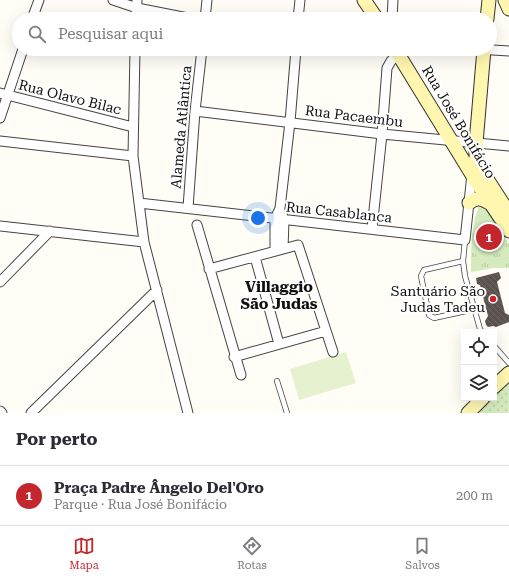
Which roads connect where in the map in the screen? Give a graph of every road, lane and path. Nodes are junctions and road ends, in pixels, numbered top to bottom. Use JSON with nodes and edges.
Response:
{"nodes":[{"id":1,"x":39,"y":0,"type":"edge"},
{"id":2,"x":113,"y":0,"type":"edge"},
{"id":3,"x":207,"y":0,"type":"edge"},
{"id":4,"x":300,"y":0,"type":"edge"},
{"id":5,"x":364,"y":0,"type":"edge"},
{"id":6,"x":394,"y":0,"type":"edge"},
{"id":7,"x":489,"y":0,"type":"edge"},
{"id":8,"x":505,"y":0,"type":"edge"},
{"id":9,"x":137,"y":4,"type":"edge"},
{"id":10,"x":509,"y":9,"type":"edge"},
{"id":11,"x":35,"y":12,"type":"edge"},
{"id":12,"x":167,"y":12,"type":"edge"},
{"id":13,"x":206,"y":12,"type":"edge"},
{"id":14,"x":299,"y":12,"type":"edge"},
{"id":15,"x":372,"y":12,"type":"edge"},
{"id":16,"x":393,"y":12,"type":"edge"},
{"id":17,"x":488,"y":12,"type":"edge"},
{"id":18,"x":497,"y":50,"type":"edge"},
{"id":19,"x":509,"y":51,"type":"edge"},
{"id":20,"x":20,"y":56,"type":"edge"},
{"id":21,"x":135,"y":56,"type":"edge"},
{"id":22,"x":201,"y":56,"type":"edge"},
{"id":23,"x":295,"y":56,"type":"edge"},
{"id":24,"x":393,"y":56,"type":"edge"},
{"id":25,"x":400,"y":56,"type":"edge"},
{"id":26,"x":482,"y":56,"type":"edge"},
{"id":27,"x":4,"y":95,"type":"edge"},
{"id":28,"x":195,"y":111,"type":"junction"},
{"id":29,"x":0,"y":118,"type":"edge"},
{"id":30,"x":290,"y":122,"type":"junction"},
{"id":31,"x":133,"y":127,"type":"junction"},
{"id":32,"x":382,"y":134,"type":"junction"},
{"id":33,"x":0,"y":141,"type":"edge"},
{"id":34,"x":452,"y":141,"type":"junction"},
{"id":35,"x":476,"y":143,"type":"junction"},
{"id":36,"x":509,"y":146,"type":"edge"},
{"id":37,"x":134,"y":156,"type":"junction"},
{"id":38,"x":472,"y":174,"type":"junction"},
{"id":39,"x":139,"y":203,"type":"junction"},
{"id":40,"x":469,"y":203,"type":"junction"},
{"id":41,"x":491,"y":204,"type":"junction"},
{"id":42,"x":188,"y":208,"type":"junction"},
{"id":43,"x":509,"y":213,"type":"edge"},
{"id":44,"x":279,"y":219,"type":"junction"},
{"id":45,"x":0,"y":226,"type":"edge"},
{"id":46,"x":197,"y":226,"type":"dead end"},
{"id":47,"x":372,"y":229,"type":"junction"},
{"id":48,"x":50,"y":231,"type":"junction"},
{"id":49,"x":509,"y":231,"type":"edge"},
{"id":50,"x":465,"y":240,"type":"junction"},
{"id":51,"x":144,"y":242,"type":"junction"},
{"id":52,"x":279,"y":250,"type":"junction"},
{"id":53,"x":255,"y":257,"type":"junction"},
{"id":54,"x":463,"y":261,"type":"junction"},
{"id":55,"x":209,"y":269,"type":"junction"},
{"id":56,"x":0,"y":282,"type":"edge"},
{"id":57,"x":157,"y":290,"type":"junction"},
{"id":58,"x":475,"y":309,"type":"junction"},
{"id":59,"x":481,"y":329,"type":"edge"},
{"id":60,"x":326,"y":331,"type":"junction"},
{"id":61,"x":279,"y":344,"type":"junction"},
{"id":62,"x":497,"y":349,"type":"edge"},
{"id":63,"x":333,"y":352,"type":"dead end"},
{"id":64,"x":234,"y":357,"type":"junction"},
{"id":65,"x":509,"y":363,"type":"edge"},
{"id":66,"x":509,"y":373,"type":"edge"},
{"id":67,"x":241,"y":375,"type":"dead end"},
{"id":68,"x":277,"y":381,"type":"dead end"},
{"id":69,"x":497,"y":385,"type":"edge"},
{"id":70,"x":480,"y":401,"type":"edge"},
{"id":71,"x":31,"y":413,"type":"edge"},
{"id":72,"x":188,"y":413,"type":"edge"},
{"id":73,"x":287,"y":413,"type":"edge"},
{"id":74,"x":468,"y":413,"type":"edge"}],
"edges":[{"from":1,"to":11,"type":"street"},
{"from":2,"to":9,"type":"street"},
{"from":3,"to":13,"type":"street"},
{"from":4,"to":14,"type":"street"},
{"from":5,"to":15,"type":"street"},
{"from":6,"to":16,"type":"street"},
{"from":7,"to":17,"type":"street"},
{"from":8,"to":10,"type":"street"},
{"from":9,"to":12,"type":"street"},
{"from":18,"to":19,"type":"street"},
{"from":20,"to":27,"type":"street"},
{"from":21,"to":31,"type":"street"},
{"from":22,"to":28,"type":"street","name":"Alameda Atlântica"},
{"from":23,"to":30,"type":"street"},
{"from":24,"to":32,"type":"street"},
{"from":25,"to":34,"type":"street","name":"Rua José Bonifácio"},
{"from":26,"to":35,"type":"street","name":"Rua José Bonifácio"},
{"from":27,"to":29,"type":"street"},
{"from":27,"to":31,"type":"street","name":"Rua Olavo Bilac"},
{"from":28,"to":30,"type":"street","name":"Rua Pacaembu"},
{"from":28,"to":42,"type":"street","name":"Alameda Atlântica"},
{"from":30,"to":32,"type":"street","name":"Rua Pacaembu"},
{"from":30,"to":44,"type":"street"},
{"from":31,"to":37,"type":"street"},
{"from":32,"to":34,"type":"street","name":"Rua Pacaembu"},
{"from":32,"to":47,"type":"street"},
{"from":33,"to":37,"type":"street"},
{"from":34,"to":35,"type":"street","name":"Rua Pacaembu"},
{"from":34,"to":38,"type":"street","name":"Rua José Bonifácio"},
{"from":35,"to":36,"type":"street","name":"Rua Pacaembu"},
{"from":35,"to":43,"type":"street","name":"Rua José Bonifácio"},
{"from":37,"to":39,"type":"street"},
{"from":38,"to":40,"type":"street"},
{"from":38,"to":41,"type":"street","name":"Rua José Bonifácio"},
{"from":39,"to":42,"type":"street","name":"Rua Casablanca"},
{"from":39,"to":51,"type":"street"},
{"from":40,"to":41,"type":"street"},
{"from":40,"to":50,"type":"street"},
{"from":41,"to":49,"type":"street","name":"Rua José Bonifácio"},
{"from":42,"to":44,"type":"street","name":"Rua Casablanca"},
{"from":44,"to":47,"type":"street","name":"Rua Casablanca"},
{"from":44,"to":52,"type":"street"},
{"from":45,"to":48,"type":"street"},
{"from":46,"to":55,"type":"street"},
{"from":47,"to":50,"type":"street","name":"Rua Casablanca"},
{"from":48,"to":51,"type":"street"},
{"from":48,"to":56,"type":"street"},
{"from":50,"to":54,"type":"lane"},
{"from":51,"to":57,"type":"street"},
{"from":52,"to":53,"type":"street"},
{"from":52,"to":60,"type":"street"},
{"from":53,"to":55,"type":"street"},
{"from":53,"to":61,"type":"street"},
{"from":54,"to":58,"type":"lane"},
{"from":54,"to":58,"type":"lane"},
{"from":55,"to":64,"type":"street"},
{"from":57,"to":71,"type":"street"},
{"from":57,"to":72,"type":"street"},
{"from":58,"to":59,"type":"lane"},
{"from":60,"to":61,"type":"street"},
{"from":60,"to":63,"type":"street"},
{"from":61,"to":64,"type":"street"},
{"from":62,"to":65,"type":"lane"},
{"from":64,"to":67,"type":"street"},
{"from":66,"to":69,"type":"street"},
{"from":68,"to":73,"type":"lane"},
{"from":70,"to":74,"type":"street"}]}
